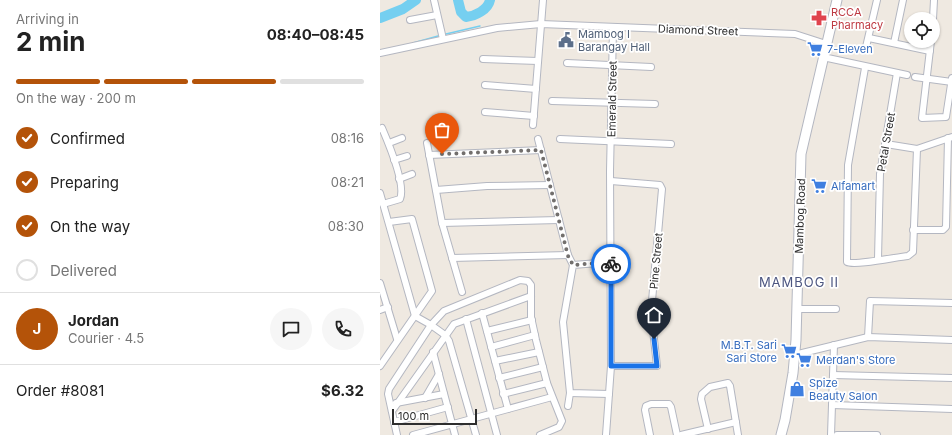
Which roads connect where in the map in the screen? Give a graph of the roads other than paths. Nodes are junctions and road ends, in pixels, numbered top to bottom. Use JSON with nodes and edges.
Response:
{"nodes":[{"id":1,"x":434,"y":0,"type":"edge"},
{"id":2,"x":543,"y":0,"type":"edge"},
{"id":3,"x":837,"y":0,"type":"edge"},
{"id":4,"x":877,"y":0,"type":"edge"},
{"id":5,"x":903,"y":0,"type":"edge"},
{"id":6,"x":934,"y":0,"type":"edge"},
{"id":7,"x":933,"y":12,"type":"edge"},
{"id":8,"x":437,"y":15,"type":"junction"},
{"id":9,"x":410,"y":20,"type":"dead end"},
{"id":10,"x":541,"y":24,"type":"junction"},
{"id":11,"x":613,"y":28,"type":"junction"},
{"id":12,"x":868,"y":38,"type":"junction"},
{"id":13,"x":443,"y":39,"type":"junction"},
{"id":14,"x":894,"y":43,"type":"junction"},
{"id":15,"x":826,"y":44,"type":"junction"},
{"id":16,"x":866,"y":47,"type":"dead end"},
{"id":17,"x":930,"y":48,"type":"edge"},
{"id":18,"x":930,"y":51,"type":"junction"},
{"id":19,"x":380,"y":53,"type":"edge"},
{"id":20,"x":822,"y":57,"type":"junction"},
{"id":21,"x":483,"y":59,"type":"dead end"},
{"id":22,"x":538,"y":61,"type":"junction"},
{"id":23,"x":567,"y":63,"type":"dead end"},
{"id":24,"x":612,"y":66,"type":"junction"},
{"id":25,"x":651,"y":67,"type":"dead end"},
{"id":26,"x":865,"y":68,"type":"junction"},
{"id":27,"x":897,"y":73,"type":"junction"},
{"id":28,"x":907,"y":75,"type":"dead end"},
{"id":29,"x":915,"y":77,"type":"dead end"},
{"id":30,"x":952,"y":78,"type":"edge"},
{"id":31,"x":927,"y":79,"type":"junction"},
{"id":32,"x":952,"y":82,"type":"edge"},
{"id":33,"x":485,"y":85,"type":"dead end"},
{"id":34,"x":536,"y":89,"type":"junction"},
{"id":35,"x":552,"y":101,"type":"dead end"},
{"id":36,"x":612,"y":102,"type":"junction"},
{"id":37,"x":655,"y":104,"type":"dead end"},
{"id":38,"x":485,"y":112,"type":"dead end"},
{"id":39,"x":534,"y":116,"type":"junction"},
{"id":40,"x":533,"y":125,"type":"dead end"},
{"id":41,"x":380,"y":128,"type":"edge"},
{"id":42,"x":402,"y":138,"type":"dead end"},
{"id":43,"x":950,"y":138,"type":"edge"},
{"id":44,"x":538,"y":139,"type":"dead end"},
{"id":45,"x":560,"y":139,"type":"dead end"},
{"id":46,"x":611,"y":140,"type":"junction"},
{"id":47,"x":388,"y":143,"type":"junction"},
{"id":48,"x":427,"y":143,"type":"dead end"},
{"id":49,"x":671,"y":144,"type":"dead end"},
{"id":50,"x":886,"y":144,"type":"junction"},
{"id":51,"x":917,"y":149,"type":"junction"},
{"id":52,"x":541,"y":150,"type":"junction"},
{"id":53,"x":429,"y":155,"type":"junction"},
{"id":54,"x":407,"y":156,"type":"dead end"},
{"id":55,"x":394,"y":160,"type":"junction"},
{"id":56,"x":412,"y":174,"type":"dead end"},
{"id":57,"x":399,"y":179,"type":"junction"},
{"id":58,"x":611,"y":181,"type":"junction"},
{"id":59,"x":550,"y":185,"type":"junction"},
{"id":60,"x":436,"y":190,"type":"junction"},
{"id":61,"x":380,"y":193,"type":"edge"},
{"id":62,"x":383,"y":204,"type":"junction"},
{"id":63,"x":559,"y":220,"type":"junction"},
{"id":64,"x":389,"y":222,"type":"junction"},
{"id":65,"x":442,"y":223,"type":"junction"},
{"id":66,"x":913,"y":230,"type":"junction"},
{"id":67,"x":568,"y":256,"type":"junction"},
{"id":68,"x":452,"y":258,"type":"junction"},
{"id":69,"x":878,"y":259,"type":"junction"},
{"id":70,"x":611,"y":262,"type":"junction"},
{"id":71,"x":573,"y":265,"type":"junction"},
{"id":72,"x":380,"y":285,"type":"edge"},
{"id":73,"x":462,"y":292,"type":"dead end"},
{"id":74,"x":531,"y":296,"type":"junction"},
{"id":75,"x":952,"y":303,"type":"edge"},
{"id":76,"x":388,"y":307,"type":"junction"},
{"id":77,"x":796,"y":309,"type":"junction"},
{"id":78,"x":836,"y":309,"type":"dead end"},
{"id":79,"x":380,"y":310,"type":"edge"},
{"id":80,"x":482,"y":313,"type":"junction"},
{"id":81,"x":415,"y":316,"type":"junction"},
{"id":82,"x":466,"y":319,"type":"junction"},
{"id":83,"x":532,"y":320,"type":"junction"},
{"id":84,"x":431,"y":325,"type":"junction"},
{"id":85,"x":487,"y":331,"type":"junction"},
{"id":86,"x":445,"y":335,"type":"junction"},
{"id":87,"x":535,"y":335,"type":"junction"},
{"id":88,"x":868,"y":337,"type":"junction"},
{"id":89,"x":397,"y":339,"type":"junction"},
{"id":90,"x":952,"y":340,"type":"edge"},
{"id":91,"x":834,"y":345,"type":"junction"},
{"id":92,"x":491,"y":347,"type":"junction"},
{"id":93,"x":433,"y":352,"type":"junction"},
{"id":94,"x":539,"y":352,"type":"junction"},
{"id":95,"x":794,"y":355,"type":"junction"},
{"id":96,"x":495,"y":361,"type":"junction"},
{"id":97,"x":380,"y":366,"type":"edge"},
{"id":98,"x":611,"y":366,"type":"junction"},
{"id":99,"x":543,"y":367,"type":"junction"},
{"id":100,"x":440,"y":374,"type":"junction"},
{"id":101,"x":833,"y":375,"type":"junction"},
{"id":102,"x":499,"y":378,"type":"junction"},
{"id":103,"x":952,"y":378,"type":"edge"},
{"id":104,"x":547,"y":383,"type":"junction"},
{"id":105,"x":570,"y":393,"type":"junction"},
{"id":106,"x":444,"y":394,"type":"junction"},
{"id":107,"x":504,"y":394,"type":"junction"},
{"id":108,"x":609,"y":394,"type":"junction"},
{"id":109,"x":552,"y":397,"type":"junction"},
{"id":110,"x":425,"y":398,"type":"junction"},
{"id":111,"x":396,"y":403,"type":"junction"},
{"id":112,"x":832,"y":405,"type":"junction"},
{"id":113,"x":568,"y":406,"type":"dead end"},
{"id":114,"x":448,"y":407,"type":"junction"},
{"id":115,"x":508,"y":409,"type":"junction"},
{"id":116,"x":952,"y":409,"type":"edge"},
{"id":117,"x":392,"y":411,"type":"junction"},
{"id":118,"x":490,"y":413,"type":"junction"},
{"id":119,"x":472,"y":418,"type":"junction"},
{"id":120,"x":394,"y":422,"type":"junction"},
{"id":121,"x":736,"y":422,"type":"junction"},
{"id":122,"x":452,"y":425,"type":"junction"},
{"id":123,"x":708,"y":429,"type":"junction"},
{"id":124,"x":397,"y":435,"type":"edge"},
{"id":125,"x":413,"y":435,"type":"edge"},
{"id":126,"x":455,"y":435,"type":"edge"},
{"id":127,"x":476,"y":435,"type":"edge"},
{"id":128,"x":497,"y":435,"type":"edge"},
{"id":129,"x":540,"y":435,"type":"edge"},
{"id":130,"x":606,"y":435,"type":"edge"},
{"id":131,"x":650,"y":435,"type":"edge"},
{"id":132,"x":677,"y":435,"type":"edge"},
{"id":133,"x":681,"y":435,"type":"edge"},
{"id":134,"x":738,"y":435,"type":"edge"},
{"id":135,"x":781,"y":435,"type":"edge"},
{"id":136,"x":831,"y":435,"type":"edge"},
{"id":137,"x":837,"y":435,"type":"edge"},
{"id":138,"x":853,"y":435,"type":"edge"},
{"id":139,"x":876,"y":435,"type":"edge"}],
"edges":[{"from":1,"to":8,"type":"street"},
{"from":2,"to":10,"type":"street"},
{"from":3,"to":15,"type":"main road","name":"Mambog Road"},
{"from":4,"to":12,"type":"street"},
{"from":5,"to":14,"type":"street"},
{"from":6,"to":7,"type":"street"},
{"from":8,"to":9,"type":"street"},
{"from":8,"to":13,"type":"street"},
{"from":10,"to":11,"type":"street","name":"Diamond Street"},
{"from":10,"to":13,"type":"street","name":"Diamond Street"},
{"from":10,"to":22,"type":"street"},
{"from":11,"to":15,"type":"street","name":"Diamond Street"},
{"from":11,"to":24,"type":"street","name":"Emerald Street"},
{"from":12,"to":14,"type":"street"},
{"from":12,"to":16,"type":"street"},
{"from":13,"to":19,"type":"street","name":"Diamond Street"},
{"from":14,"to":18,"type":"street"},
{"from":15,"to":20,"type":"main road","name":"Mambog Road"},
{"from":17,"to":18,"type":"street"},
{"from":18,"to":31,"type":"street"},
{"from":20,"to":26,"type":"street"},
{"from":20,"to":77,"type":"main road","name":"Mambog Road"},
{"from":21,"to":22,"type":"street"},
{"from":22,"to":34,"type":"street"},
{"from":23,"to":24,"type":"street"},
{"from":24,"to":25,"type":"street"},
{"from":24,"to":36,"type":"street","name":"Emerald Street"},
{"from":26,"to":27,"type":"street"},
{"from":26,"to":69,"type":"street"},
{"from":27,"to":28,"type":"street"},
{"from":27,"to":50,"type":"street","name":"Petal Street"},
{"from":29,"to":31,"type":"street"},
{"from":30,"to":32,"type":"street"},
{"from":31,"to":32,"type":"street"},
{"from":31,"to":32,"type":"street"},
{"from":33,"to":34,"type":"street"},
{"from":34,"to":39,"type":"street"},
{"from":35,"to":36,"type":"street"},
{"from":36,"to":37,"type":"street"},
{"from":36,"to":46,"type":"street","name":"Emerald Street"},
{"from":38,"to":39,"type":"street"},
{"from":39,"to":40,"type":"street"},
{"from":41,"to":47,"type":"street"},
{"from":42,"to":47,"type":"street"},
{"from":43,"to":51,"type":"street"},
{"from":43,"to":66,"type":"street"},
{"from":44,"to":52,"type":"street"},
{"from":45,"to":46,"type":"street"},
{"from":46,"to":49,"type":"street"},
{"from":46,"to":58,"type":"street","name":"Emerald Street"},
{"from":47,"to":55,"type":"street"},
{"from":48,"to":53,"type":"street"},
{"from":50,"to":51,"type":"street"},
{"from":50,"to":69,"type":"street","name":"Petal Street"},
{"from":51,"to":66,"type":"street"},
{"from":52,"to":53,"type":"street"},
{"from":52,"to":59,"type":"street"},
{"from":53,"to":60,"type":"street"},
{"from":54,"to":55,"type":"street"},
{"from":55,"to":57,"type":"street"},
{"from":56,"to":57,"type":"street"},
{"from":57,"to":62,"type":"street"},
{"from":58,"to":70,"type":"street","name":"Emerald Street"},
{"from":58,"to":98,"type":"street","name":"Pine Street"},
{"from":59,"to":60,"type":"street"},
{"from":59,"to":63,"type":"street"},
{"from":60,"to":65,"type":"street"},
{"from":61,"to":62,"type":"street"},
{"from":62,"to":64,"type":"street"},
{"from":63,"to":65,"type":"street"},
{"from":63,"to":67,"type":"street"},
{"from":64,"to":81,"type":"street"},
{"from":64,"to":81,"type":"street"},
{"from":65,"to":68,"type":"street"},
{"from":66,"to":69,"type":"street"},
{"from":67,"to":68,"type":"street"},
{"from":67,"to":71,"type":"street"},
{"from":68,"to":73,"type":"street"},
{"from":70,"to":71,"type":"street"},
{"from":70,"to":98,"type":"street","name":"Emerald Street"},
{"from":71,"to":105,"type":"street"},
{"from":72,"to":76,"type":"street"},
{"from":74,"to":80,"type":"street"},
{"from":74,"to":83,"type":"street"},
{"from":74,"to":84,"type":"street"},
{"from":75,"to":88,"type":"street"},
{"from":76,"to":79,"type":"street"},
{"from":76,"to":89,"type":"street"},
{"from":77,"to":78,"type":"street"},
{"from":77,"to":95,"type":"main road","name":"Mambog Road"},
{"from":80,"to":82,"type":"street"},
{"from":80,"to":85,"type":"street"},
{"from":81,"to":84,"type":"street"},
{"from":81,"to":89,"type":"street"},
{"from":82,"to":86,"type":"street"},
{"from":82,"to":118,"type":"street"},
{"from":83,"to":85,"type":"street"},
{"from":83,"to":87,"type":"street"},
{"from":84,"to":86,"type":"street"},
{"from":84,"to":117,"type":"street"},
{"from":85,"to":92,"type":"street"},
{"from":86,"to":93,"type":"street"},
{"from":86,"to":119,"type":"street"},
{"from":87,"to":92,"type":"street"},
{"from":87,"to":94,"type":"street"},
{"from":88,"to":90,"type":"street"},
{"from":88,"to":91,"type":"street"},
{"from":89,"to":97,"type":"street"},
{"from":91,"to":95,"type":"street"},
{"from":91,"to":101,"type":"street"},
{"from":92,"to":96,"type":"street"},
{"from":93,"to":100,"type":"street"},
{"from":93,"to":111,"type":"street"},
{"from":94,"to":96,"type":"street"},
{"from":94,"to":99,"type":"street"},
{"from":95,"to":135,"type":"main road","name":"Mambog Road"},
{"from":96,"to":102,"type":"street"},
{"from":98,"to":108,"type":"street","name":"Emerald Street"},
{"from":99,"to":102,"type":"street"},
{"from":99,"to":104,"type":"street"},
{"from":100,"to":106,"type":"street"},
{"from":100,"to":110,"type":"street"},
{"from":101,"to":103,"type":"street"},
{"from":101,"to":112,"type":"street"},
{"from":102,"to":107,"type":"street"},
{"from":104,"to":107,"type":"street"},
{"from":104,"to":109,"type":"street"},
{"from":105,"to":108,"type":"street"},
{"from":105,"to":113,"type":"street"},
{"from":106,"to":110,"type":"street"},
{"from":106,"to":114,"type":"street"},
{"from":107,"to":115,"type":"street"},
{"from":108,"to":130,"type":"street","name":"Emerald Street"},
{"from":109,"to":115,"type":"street"},
{"from":109,"to":129,"type":"street"},
{"from":110,"to":111,"type":"street"},
{"from":111,"to":117,"type":"street"},
{"from":112,"to":116,"type":"street"},
{"from":112,"to":136,"type":"street"},
{"from":114,"to":120,"type":"street"},
{"from":114,"to":122,"type":"street"},
{"from":115,"to":118,"type":"street"},
{"from":117,"to":120,"type":"street"},
{"from":118,"to":119,"type":"street"},
{"from":118,"to":128,"type":"street"},
{"from":119,"to":122,"type":"street"},
{"from":119,"to":127,"type":"street"},
{"from":120,"to":124,"type":"street"},
{"from":121,"to":123,"type":"street"},
{"from":121,"to":123,"type":"street"},
{"from":121,"to":134,"type":"street"},
{"from":122,"to":125,"type":"street"},
{"from":122,"to":126,"type":"street"},
{"from":123,"to":133,"type":"street"},
{"from":131,"to":132,"type":"street"},
{"from":137,"to":138,"type":"street"},
{"from":138,"to":139,"type":"street"}]}
